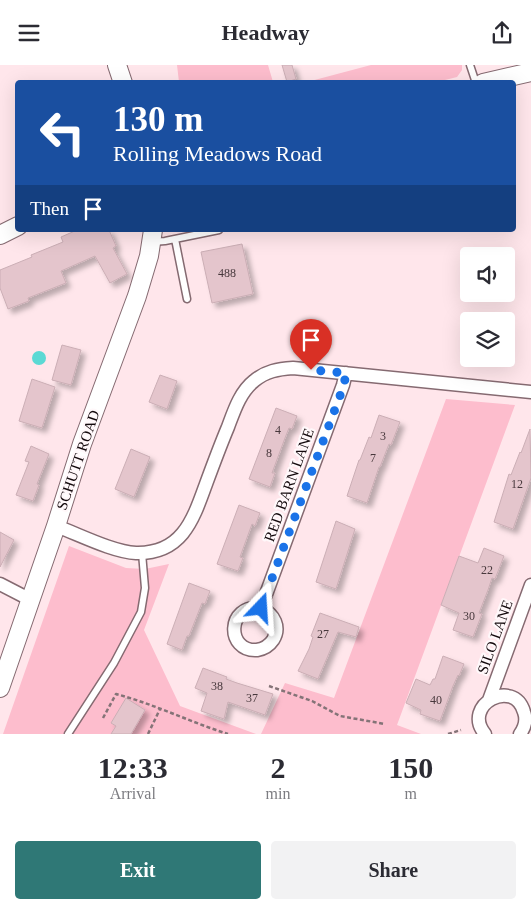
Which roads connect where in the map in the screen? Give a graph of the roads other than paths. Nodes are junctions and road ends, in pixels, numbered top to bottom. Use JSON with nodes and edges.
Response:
{"nodes":[{"id":1,"x":117,"y":65,"type":"edge"},
{"id":2,"x":470,"y":65,"type":"edge"},
{"id":3,"x":531,"y":72,"type":"edge"},
{"id":4,"x":122,"y":80,"type":"edge"},
{"id":5,"x":475,"y":80,"type":"edge"},
{"id":6,"x":496,"y":80,"type":"edge"},
{"id":7,"x":15,"y":228,"type":"edge"},
{"id":8,"x":209,"y":232,"type":"edge"},
{"id":9,"x":0,"y":235,"type":"edge"},
{"id":10,"x":152,"y":236,"type":"edge"},
{"id":11,"x":175,"y":239,"type":"junction"},
{"id":12,"x":187,"y":299,"type":"dead end"},
{"id":13,"x":346,"y":373,"type":"junction"},
{"id":14,"x":531,"y":392,"type":"edge"},
{"id":15,"x":56,"y":526,"type":"junction"},
{"id":16,"x":142,"y":553,"type":"junction"},
{"id":17,"x":0,"y":584,"type":"edge"},
{"id":18,"x":531,"y":585,"type":"edge"},
{"id":19,"x":31,"y":600,"type":"junction"},
{"id":20,"x":261,"y":608,"type":"dead end"},
{"id":21,"x":0,"y":689,"type":"edge"},
{"id":22,"x":489,"y":700,"type":"junction"},
{"id":23,"x":68,"y":734,"type":"edge"},
{"id":24,"x":485,"y":734,"type":"edge"},
{"id":25,"x":520,"y":734,"type":"edge"}],
"edges":[{"from":1,"to":4,"type":"street"},
{"from":2,"to":5,"type":"lane"},
{"from":3,"to":6,"type":"street"},
{"from":7,"to":9,"type":"street"},
{"from":8,"to":11,"type":"lane"},
{"from":10,"to":11,"type":"lane"},
{"from":10,"to":15,"type":"street","name":"SCHUTT ROAD"},
{"from":11,"to":12,"type":"lane"},
{"from":13,"to":14,"type":"street"},
{"from":13,"to":16,"type":"street"},
{"from":13,"to":20,"type":"street","name":"RED BARN LANE"},
{"from":15,"to":16,"type":"street"},
{"from":15,"to":19,"type":"street","name":"SCHUTT ROAD"},
{"from":16,"to":23,"type":"lane"},
{"from":17,"to":19,"type":"street"},
{"from":18,"to":22,"type":"street","name":"SILO LANE"},
{"from":19,"to":21,"type":"street","name":"SCHUTT ROAD"},
{"from":22,"to":24,"type":"street","name":"SILO LANE"},
{"from":22,"to":25,"type":"street","name":"SILO LANE"}]}
